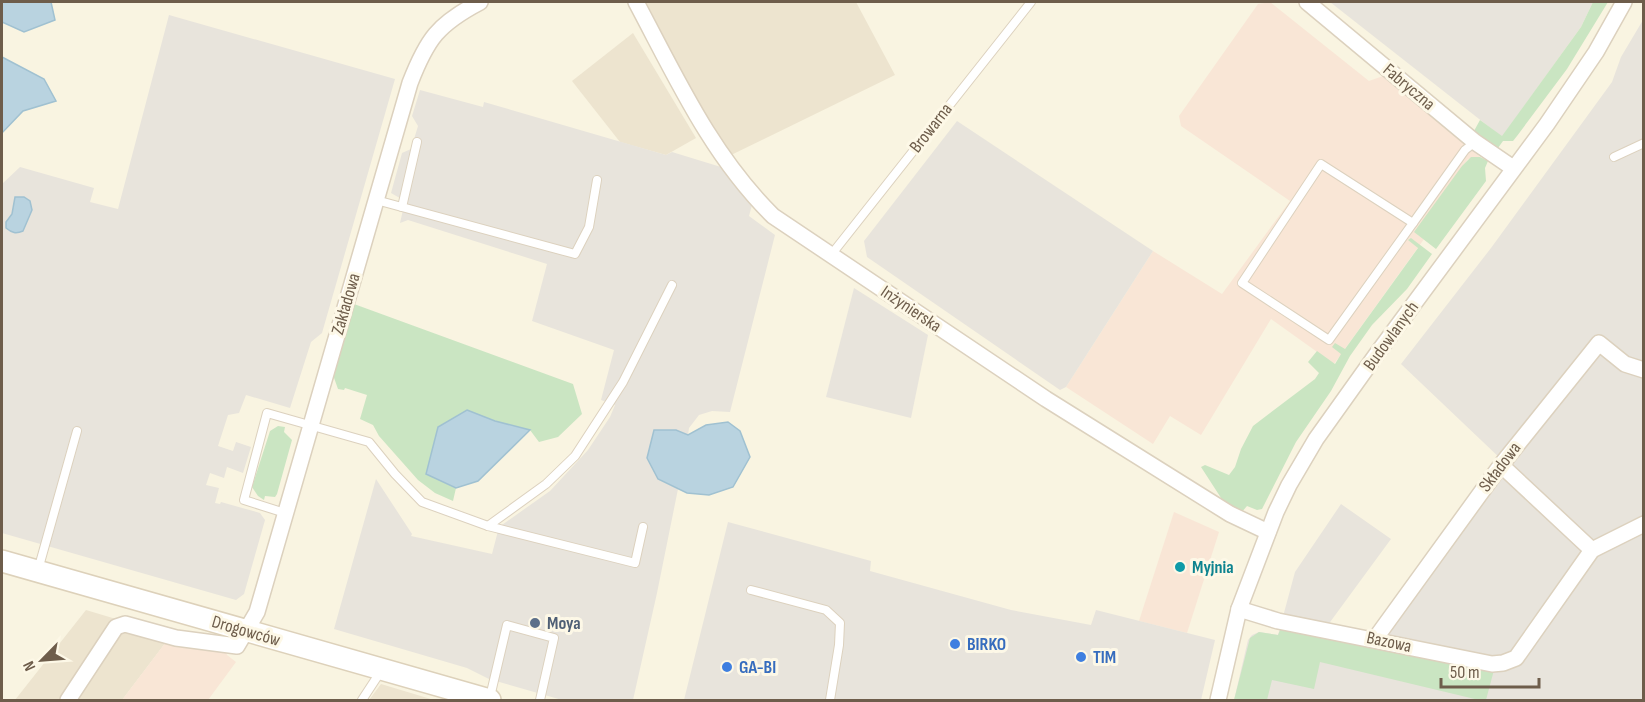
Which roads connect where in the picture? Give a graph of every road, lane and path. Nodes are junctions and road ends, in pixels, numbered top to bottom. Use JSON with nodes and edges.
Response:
{"nodes":[{"id":1,"x":480,"y":2,"type":"edge"},
{"id":2,"x":636,"y":2,"type":"edge"},
{"id":3,"x":1031,"y":2,"type":"edge"},
{"id":4,"x":1306,"y":2,"type":"edge"},
{"id":5,"x":1624,"y":2,"type":"edge"},
{"id":6,"x":417,"y":142,"type":"dead end"},
{"id":7,"x":1474,"y":142,"type":"junction"},
{"id":8,"x":1644,"y":143,"type":"edge"},
{"id":9,"x":1614,"y":157,"type":"dead end"},
{"id":10,"x":1514,"y":168,"type":"junction"},
{"id":11,"x":597,"y":180,"type":"dead end"},
{"id":12,"x":376,"y":200,"type":"junction"},
{"id":13,"x":402,"y":207,"type":"junction"},
{"id":14,"x":1413,"y":223,"type":"junction"},
{"id":15,"x":831,"y":255,"type":"junction"},
{"id":16,"x":672,"y":285,"type":"dead end"},
{"id":17,"x":1644,"y":370,"type":"edge"},
{"id":18,"x":310,"y":426,"type":"junction"},
{"id":19,"x":77,"y":431,"type":"dead end"},
{"id":20,"x":1501,"y":465,"type":"junction"},
{"id":21,"x":285,"y":513,"type":"junction"},
{"id":22,"x":1644,"y":524,"type":"edge"},
{"id":23,"x":488,"y":526,"type":"junction"},
{"id":24,"x":643,"y":527,"type":"dead end"},
{"id":25,"x":1268,"y":532,"type":"junction"},
{"id":26,"x":1592,"y":550,"type":"junction"},
{"id":27,"x":2,"y":561,"type":"edge"},
{"id":28,"x":38,"y":572,"type":"junction"},
{"id":29,"x":751,"y":590,"type":"dead end"},
{"id":30,"x":1239,"y":609,"type":"junction"},
{"id":31,"x":246,"y":630,"type":"junction"},
{"id":32,"x":1375,"y":639,"type":"junction"},
{"id":33,"x":381,"y":669,"type":"junction"},
{"id":34,"x":68,"y":700,"type":"edge"},
{"id":35,"x":362,"y":700,"type":"edge"},
{"id":36,"x":490,"y":700,"type":"edge"},
{"id":37,"x":540,"y":700,"type":"edge"},
{"id":38,"x":830,"y":700,"type":"edge"},
{"id":39,"x":1218,"y":700,"type":"edge"}],
"edges":[{"from":1,"to":12,"type":"street","name":"Zakładowa"},
{"from":2,"to":15,"type":"street","name":"Inżynierska"},
{"from":3,"to":15,"type":"lane","name":"Browarna"},
{"from":4,"to":7,"type":"street","name":"Fabryczna"},
{"from":5,"to":10,"type":"street","name":"Budowlanych"},
{"from":6,"to":13,"type":"lane"},
{"from":7,"to":10,"type":"street","name":"Fabryczna"},
{"from":7,"to":14,"type":"lane"},
{"from":8,"to":9,"type":"lane"},
{"from":10,"to":25,"type":"street","name":"Budowlanych"},
{"from":11,"to":13,"type":"lane"},
{"from":12,"to":13,"type":"lane"},
{"from":12,"to":18,"type":"street","name":"Zakładowa"},
{"from":14,"to":14,"type":"lane"},
{"from":15,"to":25,"type":"street","name":"Inżynierska"},
{"from":16,"to":23,"type":"lane"},
{"from":17,"to":20,"type":"street","name":"Składowa"},
{"from":18,"to":21,"type":"street","name":"Zakładowa"},
{"from":18,"to":21,"type":"lane"},
{"from":18,"to":23,"type":"lane"},
{"from":19,"to":28,"type":"lane"},
{"from":20,"to":26,"type":"street"},
{"from":20,"to":32,"type":"street","name":"Składowa"},
{"from":21,"to":31,"type":"street","name":"Zakładowa"},
{"from":22,"to":26,"type":"street","name":"Bazowa"},
{"from":23,"to":24,"type":"lane"},
{"from":25,"to":30,"type":"street","name":"Budowlanych"},
{"from":26,"to":32,"type":"street","name":"Bazowa"},
{"from":27,"to":28,"type":"main road","name":"Drogowców"},
{"from":28,"to":31,"type":"main road","name":"Drogowców"},
{"from":29,"to":38,"type":"lane"},
{"from":30,"to":32,"type":"street","name":"Bazowa"},
{"from":30,"to":39,"type":"street","name":"Budowlanych"},
{"from":31,"to":33,"type":"main road","name":"Drogowców"},
{"from":31,"to":34,"type":"street"},
{"from":33,"to":35,"type":"lane"},
{"from":33,"to":36,"type":"main road","name":"Drogowców"},
{"from":36,"to":37,"type":"lane"}]}
